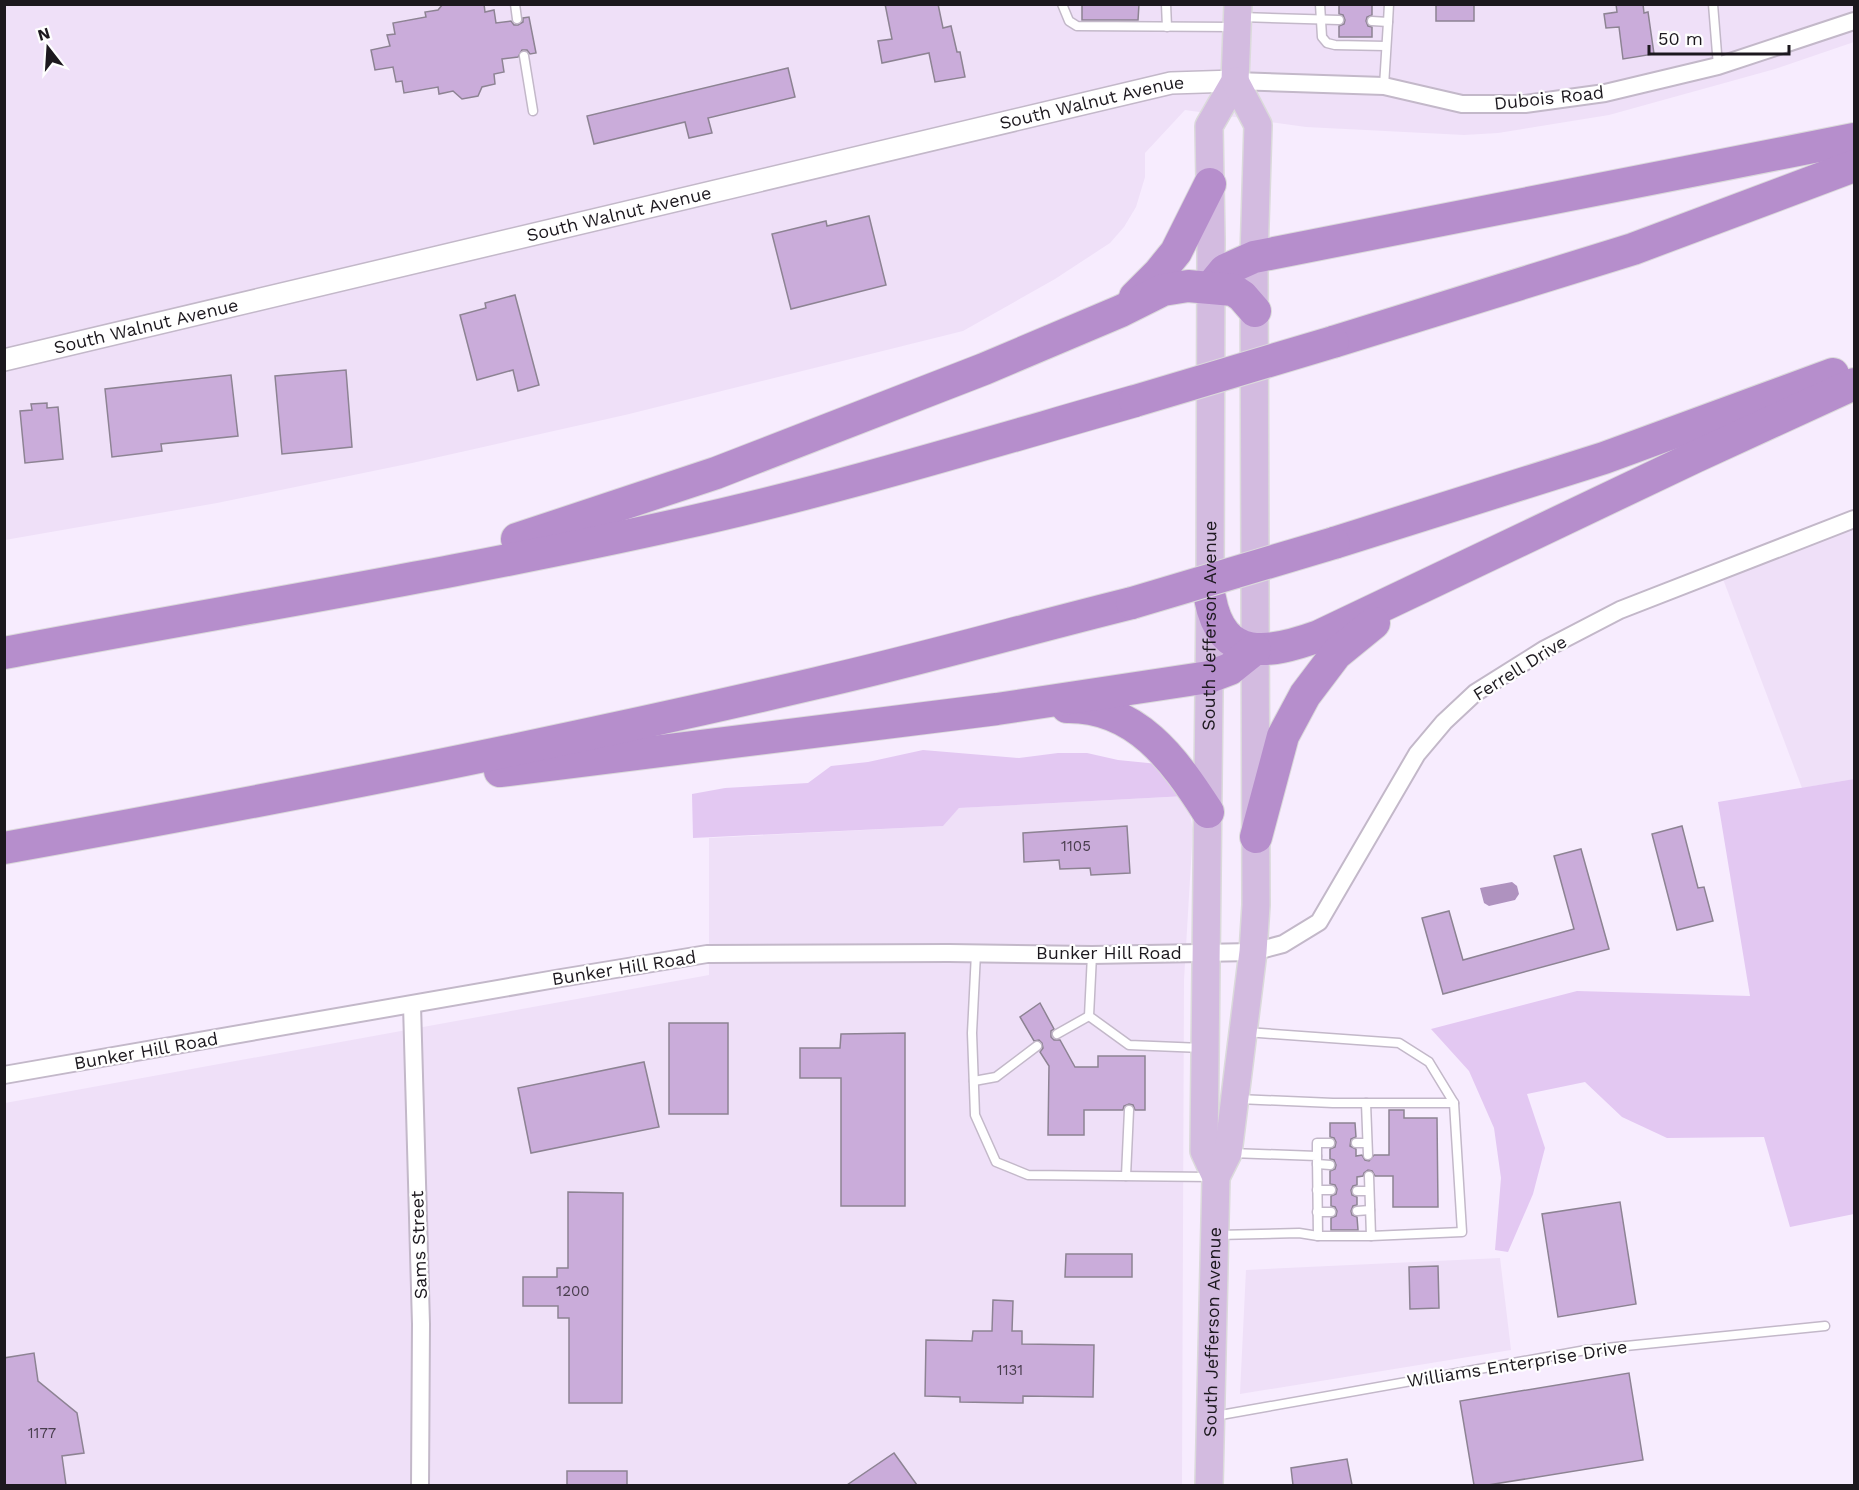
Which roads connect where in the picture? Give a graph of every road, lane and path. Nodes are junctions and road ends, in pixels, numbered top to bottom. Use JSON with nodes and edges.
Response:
{"nodes":[{"id":1,"x":514,"y":4,"type":"edge"},
{"id":2,"x":1062,"y":4,"type":"edge"},
{"id":3,"x":1166,"y":4,"type":"edge"},
{"id":4,"x":1320,"y":4,"type":"edge"},
{"id":5,"x":1389,"y":4,"type":"edge"},
{"id":6,"x":1713,"y":4,"type":"edge"},
{"id":7,"x":1237,"y":16,"type":"edge"},
{"id":8,"x":517,"y":19,"type":"dead end"},
{"id":9,"x":1319,"y":19,"type":"junction"},
{"id":10,"x":1339,"y":20,"type":"dead end"},
{"id":11,"x":1372,"y":21,"type":"dead end"},
{"id":12,"x":1854,"y":21,"type":"edge"},
{"id":13,"x":1388,"y":22,"type":"junction"},
{"id":14,"x":1167,"y":27,"type":"junction"},
{"id":15,"x":1386,"y":46,"type":"junction"},
{"id":16,"x":524,"y":56,"type":"dead end"},
{"id":17,"x":1718,"y":66,"type":"junction"},
{"id":18,"x":1235,"y":81,"type":"junction"},
{"id":19,"x":1384,"y":86,"type":"junction"},
{"id":20,"x":533,"y":111,"type":"dead end"},
{"id":21,"x":1854,"y":139,"type":"edge"},
{"id":22,"x":1854,"y":166,"type":"edge"},
{"id":23,"x":1210,"y":184,"type":"junction"},
{"id":24,"x":1254,"y":257,"type":"junction"},
{"id":25,"x":1211,"y":288,"type":"junction"},
{"id":26,"x":1121,"y":311,"type":"junction"},
{"id":27,"x":1255,"y":311,"type":"junction"},
{"id":28,"x":4,"y":360,"type":"edge"},
{"id":29,"x":1854,"y":366,"type":"edge"},
{"id":30,"x":1854,"y":384,"type":"edge"},
{"id":31,"x":1854,"y":519,"type":"edge"},
{"id":32,"x":1449,"y":575,"type":"junction"},
{"id":33,"x":342,"y":592,"type":"junction"},
{"id":34,"x":1210,"y":598,"type":"junction"},
{"id":35,"x":1255,"y":649,"type":"junction"},
{"id":36,"x":4,"y":653,"type":"edge"},
{"id":37,"x":1209,"y":677,"type":"junction"},
{"id":38,"x":997,"y":709,"type":"junction"},
{"id":39,"x":258,"y":802,"type":"junction"},
{"id":40,"x":1208,"y":812,"type":"junction"},
{"id":41,"x":1256,"y":837,"type":"junction"},
{"id":42,"x":4,"y":848,"type":"edge"},
{"id":43,"x":1252,"y":952,"type":"junction"},
{"id":44,"x":976,"y":953,"type":"junction"},
{"id":45,"x":1207,"y":953,"type":"junction"},
{"id":46,"x":1092,"y":955,"type":"junction"},
{"id":47,"x":412,"y":1005,"type":"junction"},
{"id":48,"x":1089,"y":1016,"type":"junction"},
{"id":49,"x":1243,"y":1032,"type":"junction"},
{"id":50,"x":1057,"y":1034,"type":"dead end"},
{"id":51,"x":1129,"y":1045,"type":"junction"},
{"id":52,"x":1037,"y":1046,"type":"dead end"},
{"id":53,"x":1206,"y":1048,"type":"junction"},
{"id":54,"x":1129,"y":1056,"type":"dead end"},
{"id":55,"x":4,"y":1076,"type":"edge"},
{"id":56,"x":974,"y":1081,"type":"junction"},
{"id":57,"x":1235,"y":1099,"type":"junction"},
{"id":58,"x":1366,"y":1103,"type":"junction"},
{"id":59,"x":1454,"y":1103,"type":"junction"},
{"id":60,"x":1129,"y":1110,"type":"dead end"},
{"id":61,"x":1330,"y":1143,"type":"dead end"},
{"id":62,"x":1356,"y":1143,"type":"dead end"},
{"id":63,"x":1367,"y":1143,"type":"junction"},
{"id":64,"x":1228,"y":1153,"type":"junction"},
{"id":65,"x":1368,"y":1155,"type":"dead end"},
{"id":66,"x":1317,"y":1160,"type":"junction"},
{"id":67,"x":1330,"y":1165,"type":"dead end"},
{"id":68,"x":1126,"y":1176,"type":"junction"},
{"id":69,"x":1369,"y":1176,"type":"dead end"},
{"id":70,"x":1216,"y":1177,"type":"junction"},
{"id":71,"x":1317,"y":1190,"type":"junction"},
{"id":72,"x":1330,"y":1190,"type":"dead end"},
{"id":73,"x":1357,"y":1191,"type":"dead end"},
{"id":74,"x":1369,"y":1191,"type":"junction"},
{"id":75,"x":1370,"y":1210,"type":"junction"},
{"id":76,"x":1357,"y":1211,"type":"dead end"},
{"id":77,"x":1317,"y":1212,"type":"junction"},
{"id":78,"x":1331,"y":1212,"type":"dead end"},
{"id":79,"x":1215,"y":1235,"type":"junction"},
{"id":80,"x":1318,"y":1236,"type":"junction"},
{"id":81,"x":1371,"y":1236,"type":"junction"},
{"id":82,"x":1825,"y":1326,"type":"dead end"},
{"id":83,"x":1211,"y":1416,"type":"junction"},
{"id":84,"x":420,"y":1485,"type":"edge"},
{"id":85,"x":1209,"y":1485,"type":"edge"}],
"edges":[{"from":1,"to":8,"type":"lane"},
{"from":2,"to":14,"type":"lane"},
{"from":3,"to":14,"type":"lane"},
{"from":4,"to":9,"type":"lane"},
{"from":5,"to":13,"type":"lane"},
{"from":6,"to":17,"type":"lane"},
{"from":7,"to":9,"type":"lane"},
{"from":7,"to":14,"type":"lane"},
{"from":7,"to":18,"type":"main road","name":"South Jefferson Avenue"},
{"from":9,"to":10,"type":"lane"},
{"from":9,"to":15,"type":"lane"},
{"from":11,"to":13,"type":"lane"},
{"from":12,"to":17,"type":"street","name":"Dubois Road"},
{"from":13,"to":15,"type":"lane"},
{"from":15,"to":19,"type":"lane"},
{"from":16,"to":20,"type":"lane"},
{"from":17,"to":19,"type":"street","name":"Dubois Road"},
{"from":18,"to":19,"type":"street","name":"Dubois Road"},
{"from":18,"to":23,"type":"main road","name":"South Jefferson Avenue"},
{"from":18,"to":24,"type":"main road","name":"South Jefferson Avenue"},
{"from":18,"to":28,"type":"street","name":"South Walnut Avenue"},
{"from":21,"to":24,"type":"highway"},
{"from":22,"to":33,"type":"highway","bridge":true},
{"from":23,"to":25,"type":"main road","name":"South Jefferson Avenue"},
{"from":23,"to":26,"type":"highway"},
{"from":24,"to":25,"type":"highway"},
{"from":24,"to":27,"type":"main road","name":"South Jefferson Avenue"},
{"from":25,"to":26,"type":"highway"},
{"from":25,"to":27,"type":"highway"},
{"from":25,"to":34,"type":"main road","name":"South Jefferson Avenue"},
{"from":26,"to":33,"type":"highway"},
{"from":27,"to":35,"type":"main road","name":"South Jefferson Avenue"},
{"from":29,"to":39,"type":"highway","bridge":true},
{"from":30,"to":32,"type":"highway"},
{"from":31,"to":43,"type":"street","name":"Ferrell Drive"},
{"from":32,"to":35,"type":"highway"},
{"from":32,"to":41,"type":"highway"},
{"from":33,"to":36,"type":"highway"},
{"from":34,"to":35,"type":"highway"},
{"from":34,"to":37,"type":"main road","name":"South Jefferson Avenue"},
{"from":35,"to":37,"type":"highway"},
{"from":35,"to":41,"type":"main road","name":"South Jefferson Avenue"},
{"from":37,"to":38,"type":"highway"},
{"from":37,"to":40,"type":"main road","name":"South Jefferson Avenue"},
{"from":38,"to":39,"type":"highway"},
{"from":38,"to":40,"type":"highway"},
{"from":39,"to":42,"type":"highway"},
{"from":40,"to":45,"type":"main road","name":"South Jefferson Avenue"},
{"from":41,"to":43,"type":"main road","name":"South Jefferson Avenue"},
{"from":43,"to":45,"type":"street","name":"Bunker Hill Road"},
{"from":43,"to":49,"type":"main road","name":"South Jefferson Avenue"},
{"from":44,"to":46,"type":"street","name":"Bunker Hill Road"},
{"from":44,"to":47,"type":"street","name":"Bunker Hill Road"},
{"from":44,"to":56,"type":"lane"},
{"from":45,"to":46,"type":"street","name":"Bunker Hill Road"},
{"from":45,"to":53,"type":"main road","name":"South Jefferson Avenue"},
{"from":46,"to":48,"type":"lane"},
{"from":47,"to":55,"type":"street","name":"Bunker Hill Road"},
{"from":47,"to":84,"type":"street","name":"Sams Street"},
{"from":48,"to":50,"type":"lane"},
{"from":48,"to":51,"type":"lane"},
{"from":49,"to":57,"type":"main road","name":"South Jefferson Avenue"},
{"from":49,"to":59,"type":"lane"},
{"from":51,"to":53,"type":"lane"},
{"from":51,"to":54,"type":"lane"},
{"from":52,"to":56,"type":"lane"},
{"from":53,"to":70,"type":"main road","name":"South Jefferson Avenue"},
{"from":56,"to":68,"type":"lane"},
{"from":57,"to":58,"type":"lane"},
{"from":57,"to":64,"type":"main road","name":"South Jefferson Avenue"},
{"from":58,"to":59,"type":"lane"},
{"from":58,"to":63,"type":"lane"},
{"from":59,"to":81,"type":"lane"},
{"from":60,"to":68,"type":"lane"},
{"from":61,"to":66,"type":"lane"},
{"from":62,"to":63,"type":"lane"},
{"from":63,"to":65,"type":"lane"},
{"from":64,"to":66,"type":"lane"},
{"from":64,"to":70,"type":"main road","name":"South Jefferson Avenue"},
{"from":66,"to":67,"type":"lane"},
{"from":66,"to":71,"type":"lane"},
{"from":68,"to":70,"type":"lane"},
{"from":69,"to":74,"type":"lane"},
{"from":70,"to":79,"type":"main road","name":"South Jefferson Avenue"},
{"from":71,"to":72,"type":"lane"},
{"from":71,"to":77,"type":"lane"},
{"from":73,"to":74,"type":"lane"},
{"from":74,"to":75,"type":"lane"},
{"from":75,"to":76,"type":"lane"},
{"from":75,"to":81,"type":"lane"},
{"from":77,"to":78,"type":"lane"},
{"from":77,"to":80,"type":"lane"},
{"from":79,"to":80,"type":"lane"},
{"from":79,"to":83,"type":"main road","name":"South Jefferson Avenue"},
{"from":80,"to":81,"type":"lane"},
{"from":82,"to":83,"type":"lane","name":"Williams Enterprise Drive"},
{"from":83,"to":85,"type":"main road","name":"South Jefferson Avenue"}]}
